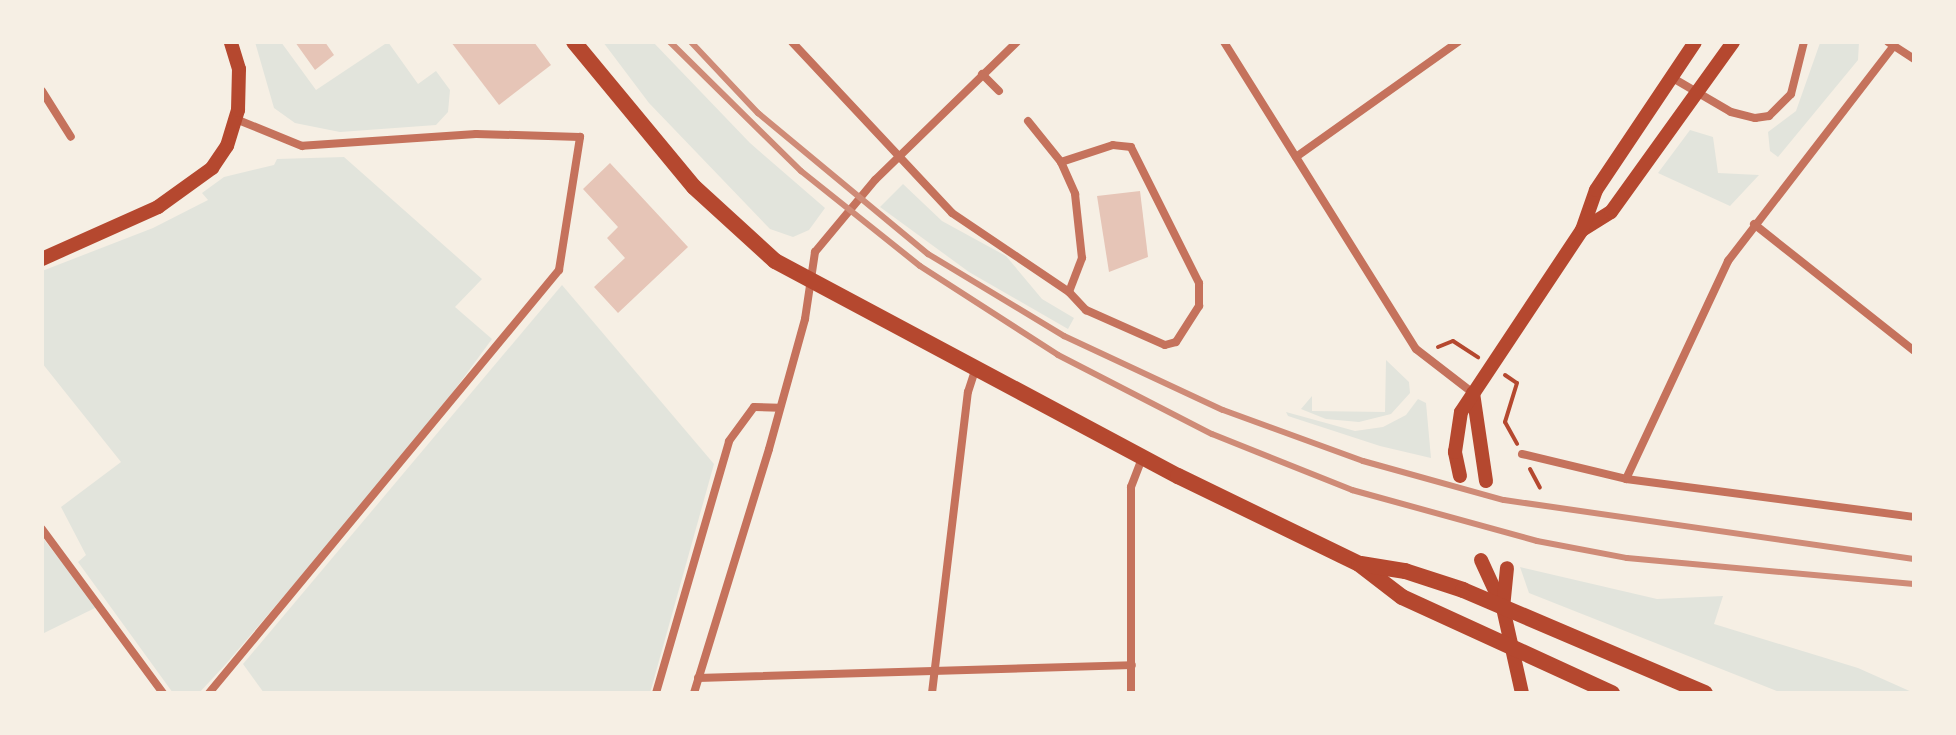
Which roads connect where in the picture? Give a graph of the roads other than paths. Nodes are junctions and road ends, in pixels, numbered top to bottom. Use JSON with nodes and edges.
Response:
{"nodes":[{"id":1,"x":231,"y":42,"type":"edge"},
{"id":2,"x":574,"y":42,"type":"edge"},
{"id":3,"x":792,"y":42,"type":"edge"},
{"id":4,"x":1017,"y":42,"type":"edge"},
{"id":5,"x":1224,"y":42,"type":"edge"},
{"id":6,"x":1695,"y":42,"type":"edge"},
{"id":7,"x":1733,"y":42,"type":"edge"},
{"id":8,"x":1804,"y":42,"type":"edge"},
{"id":9,"x":1455,"y":43,"type":"edge"},
{"id":10,"x":1890,"y":45,"type":"edge"},
{"id":11,"x":1914,"y":59,"type":"edge"},
{"id":12,"x":982,"y":74,"type":"junction"},
{"id":13,"x":1671,"y":77,"type":"junction"},
{"id":14,"x":42,"y":91,"type":"edge"},
{"id":15,"x":999,"y":91,"type":"dead end"},
{"id":16,"x":1695,"y":94,"type":"junction"},
{"id":17,"x":236,"y":119,"type":"junction"},
{"id":18,"x":1028,"y":121,"type":"dead end"},
{"id":19,"x":71,"y":137,"type":"dead end"},
{"id":20,"x":900,"y":156,"type":"junction"},
{"id":21,"x":1296,"y":157,"type":"junction"},
{"id":22,"x":1061,"y":162,"type":"junction"},
{"id":23,"x":1754,"y":224,"type":"junction"},
{"id":24,"x":1582,"y":230,"type":"junction"},
{"id":25,"x":42,"y":259,"type":"edge"},
{"id":26,"x":808,"y":276,"type":"junction"},
{"id":27,"x":1069,"y":292,"type":"junction"},
{"id":28,"x":1914,"y":351,"type":"edge"},
{"id":29,"x":975,"y":370,"type":"junction"},
{"id":30,"x":1473,"y":393,"type":"junction"},
{"id":31,"x":779,"y":408,"type":"junction"},
{"id":32,"x":1522,"y":454,"type":"road end"},
{"id":33,"x":1143,"y":455,"type":"junction"},
{"id":34,"x":1460,"y":476,"type":"dead end"},
{"id":35,"x":1626,"y":479,"type":"junction"},
{"id":36,"x":1486,"y":481,"type":"dead end"},
{"id":37,"x":1914,"y":517,"type":"edge"},
{"id":38,"x":42,"y":529,"type":"edge"},
{"id":39,"x":1481,"y":560,"type":"dead end"},
{"id":40,"x":1359,"y":564,"type":"junction"},
{"id":41,"x":1507,"y":568,"type":"dead end"},
{"id":42,"x":1503,"y":608,"type":"junction"},
{"id":43,"x":1514,"y":650,"type":"junction"},
{"id":44,"x":1132,"y":665,"type":"junction"},
{"id":45,"x":936,"y":673,"type":"junction"},
{"id":46,"x":698,"y":678,"type":"junction"},
{"id":47,"x":163,"y":693,"type":"edge"},
{"id":48,"x":209,"y":693,"type":"edge"},
{"id":49,"x":656,"y":693,"type":"edge"},
{"id":50,"x":694,"y":693,"type":"edge"},
{"id":51,"x":932,"y":693,"type":"edge"},
{"id":52,"x":1131,"y":693,"type":"edge"},
{"id":53,"x":1522,"y":693,"type":"edge"},
{"id":54,"x":1612,"y":693,"type":"edge"},
{"id":55,"x":1705,"y":693,"type":"edge"}],
"edges":[{"from":1,"to":17,"type":"main road"},
{"from":2,"to":26,"type":"main road"},
{"from":3,"to":20,"type":"street"},
{"from":4,"to":12,"type":"street"},
{"from":5,"to":21,"type":"street"},
{"from":6,"to":13,"type":"main road"},
{"from":7,"to":16,"type":"main road"},
{"from":8,"to":16,"type":"street"},
{"from":9,"to":21,"type":"street"},
{"from":10,"to":11,"type":"street"},
{"from":10,"to":23,"type":"street"},
{"from":12,"to":15,"type":"street"},
{"from":12,"to":20,"type":"street"},
{"from":13,"to":16,"type":"street"},
{"from":13,"to":24,"type":"main road"},
{"from":14,"to":19,"type":"street"},
{"from":16,"to":24,"type":"main road"},
{"from":17,"to":25,"type":"main road"},
{"from":17,"to":48,"type":"street"},
{"from":18,"to":22,"type":"street"},
{"from":20,"to":26,"type":"street"},
{"from":20,"to":27,"type":"street"},
{"from":21,"to":30,"type":"street"},
{"from":22,"to":27,"type":"street"},
{"from":22,"to":27,"type":"street"},
{"from":23,"to":28,"type":"street"},
{"from":23,"to":35,"type":"street"},
{"from":24,"to":30,"type":"main road"},
{"from":26,"to":29,"type":"main road"},
{"from":26,"to":31,"type":"street"},
{"from":29,"to":33,"type":"main road"},
{"from":29,"to":45,"type":"street"},
{"from":30,"to":34,"type":"main road"},
{"from":30,"to":36,"type":"main road"},
{"from":31,"to":46,"type":"street"},
{"from":31,"to":49,"type":"street"},
{"from":32,"to":35,"type":"street"},
{"from":33,"to":40,"type":"main road"},
{"from":33,"to":44,"type":"street"},
{"from":35,"to":37,"type":"street"},
{"from":38,"to":47,"type":"street"},
{"from":39,"to":42,"type":"main road"},
{"from":40,"to":42,"type":"main road"},
{"from":40,"to":43,"type":"main road"},
{"from":41,"to":42,"type":"main road"},
{"from":42,"to":43,"type":"main road"},
{"from":42,"to":55,"type":"main road"},
{"from":43,"to":53,"type":"main road"},
{"from":43,"to":54,"type":"main road"},
{"from":44,"to":45,"type":"street"},
{"from":44,"to":52,"type":"street"},
{"from":45,"to":46,"type":"street"},
{"from":45,"to":51,"type":"street"},
{"from":46,"to":50,"type":"street"}]}
